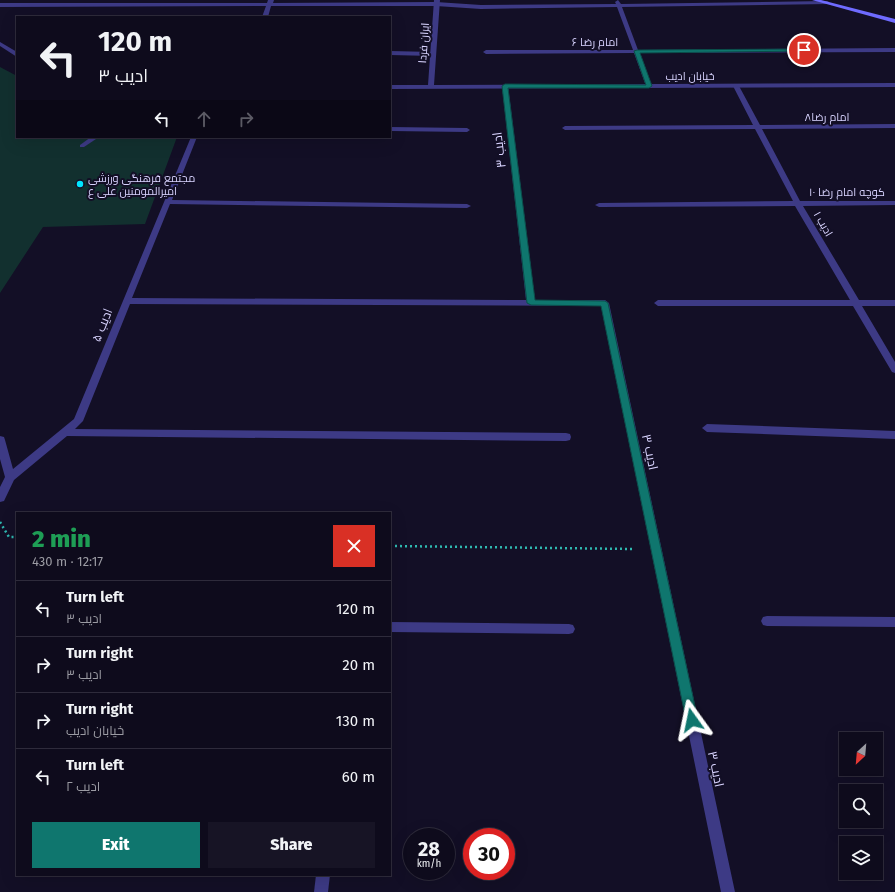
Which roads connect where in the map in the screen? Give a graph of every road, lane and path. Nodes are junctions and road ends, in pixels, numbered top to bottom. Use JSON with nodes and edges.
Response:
{"nodes":[{"id":1,"x":815,"y":0,"type":"edge"},
{"id":2,"x":271,"y":2,"type":"edge"},
{"id":3,"x":437,"y":2,"type":"edge"},
{"id":4,"x":619,"y":3,"type":"edge"},
{"id":5,"x":827,"y":3,"type":"junction"},
{"id":6,"x":0,"y":5,"type":"edge"},
{"id":7,"x":265,"y":16,"type":"edge"},
{"id":8,"x":895,"y":21,"type":"edge"},
{"id":9,"x":0,"y":44,"type":"edge"},
{"id":10,"x":895,"y":50,"type":"edge"},
{"id":11,"x":637,"y":51,"type":"junction"},
{"id":12,"x":486,"y":52,"type":"dead end"},
{"id":13,"x":391,"y":53,"type":"edge"},
{"id":14,"x":16,"y":54,"type":"edge"},
{"id":15,"x":433,"y":54,"type":"junction"},
{"id":16,"x":505,"y":86,"type":"junction"},
{"id":17,"x":649,"y":86,"type":"junction"},
{"id":18,"x":736,"y":86,"type":"junction"},
{"id":19,"x":895,"y":86,"type":"edge"},
{"id":20,"x":391,"y":87,"type":"edge"},
{"id":21,"x":431,"y":87,"type":"junction"},
{"id":22,"x":895,"y":126,"type":"edge"},
{"id":23,"x":758,"y":127,"type":"junction"},
{"id":24,"x":565,"y":128,"type":"dead end"},
{"id":25,"x":391,"y":129,"type":"edge"},
{"id":26,"x":467,"y":130,"type":"dead end"},
{"id":27,"x":94,"y":138,"type":"edge"},
{"id":28,"x":194,"y":138,"type":"edge"},
{"id":29,"x":82,"y":146,"type":"dead end"},
{"id":30,"x":167,"y":202,"type":"junction"},
{"id":31,"x":895,"y":203,"type":"edge"},
{"id":32,"x":798,"y":204,"type":"junction"},
{"id":33,"x":598,"y":205,"type":"dead end"},
{"id":34,"x":467,"y":206,"type":"dead end"},
{"id":35,"x":127,"y":301,"type":"junction"},
{"id":36,"x":531,"y":303,"type":"junction"},
{"id":37,"x":658,"y":303,"type":"dead end"},
{"id":38,"x":855,"y":303,"type":"junction"},
{"id":39,"x":895,"y":303,"type":"edge"},
{"id":40,"x":895,"y":370,"type":"edge"},
{"id":41,"x":707,"y":428,"type":"dead end"},
{"id":42,"x":65,"y":432,"type":"junction"},
{"id":43,"x":895,"y":435,"type":"edge"},
{"id":44,"x":566,"y":437,"type":"dead end"},
{"id":45,"x":0,"y":440,"type":"edge"},
{"id":46,"x":10,"y":477,"type":"junction"},
{"id":47,"x":0,"y":498,"type":"edge"},
{"id":48,"x":0,"y":522,"type":"edge"},
{"id":49,"x":16,"y":537,"type":"edge"},
{"id":50,"x":391,"y":546,"type":"edge"},
{"id":51,"x":656,"y":549,"type":"junction"},
{"id":52,"x":767,"y":621,"type":"dead end"},
{"id":53,"x":895,"y":622,"type":"edge"},
{"id":54,"x":391,"y":627,"type":"edge"},
{"id":55,"x":569,"y":629,"type":"dead end"},
{"id":56,"x":323,"y":876,"type":"edge"},
{"id":57,"x":321,"y":892,"type":"edge"},
{"id":58,"x":728,"y":892,"type":"edge"}],
"edges":[{"from":1,"to":5,"type":"main road"},
{"from":2,"to":3,"type":"street"},
{"from":2,"to":6,"type":"street"},
{"from":2,"to":7,"type":"street"},
{"from":3,"to":4,"type":"street"},
{"from":3,"to":15,"type":"street","name":"ایران فردا"},
{"from":4,"to":5,"type":"street"},
{"from":4,"to":11,"type":"street"},
{"from":5,"to":8,"type":"main road"},
{"from":9,"to":14,"type":"street"},
{"from":10,"to":11,"type":"street","name":"امام رضا ۶"},
{"from":11,"to":12,"type":"street","name":"امام رضا ۶"},
{"from":11,"to":17,"type":"street"},
{"from":13,"to":15,"type":"street"},
{"from":15,"to":21,"type":"street","name":"ایران فردا"},
{"from":16,"to":17,"type":"street","name":"خیابان ادیب"},
{"from":16,"to":21,"type":"street","name":"خیابان ادیب"},
{"from":16,"to":36,"type":"street","name":"ادیب ۳"},
{"from":17,"to":18,"type":"street","name":"خیابان ادیب"},
{"from":18,"to":19,"type":"street","name":"خیابان ادیب"},
{"from":18,"to":23,"type":"street","name":"ادیب ۱"},
{"from":20,"to":21,"type":"street","name":"خیابان ادیب"},
{"from":22,"to":23,"type":"street","name":"امام رضا۸"},
{"from":23,"to":24,"type":"street","name":"امام رضا۸"},
{"from":23,"to":32,"type":"street","name":"ادیب ۱"},
{"from":25,"to":26,"type":"street"},
{"from":27,"to":29,"type":"street"},
{"from":28,"to":30,"type":"street","name":"ادیب ۵"},
{"from":30,"to":34,"type":"street"},
{"from":30,"to":35,"type":"street","name":"ادیب ۵"},
{"from":31,"to":32,"type":"street","name":"کوچه امام رضا ۱۰"},
{"from":32,"to":33,"type":"street","name":"کوچه امام رضا ۱۰"},
{"from":32,"to":38,"type":"street","name":"ادیب ۱"},
{"from":35,"to":36,"type":"street"},
{"from":35,"to":42,"type":"street","name":"ادیب ۵"},
{"from":36,"to":51,"type":"street","name":"ادیب ۳"},
{"from":37,"to":38,"type":"street"},
{"from":38,"to":39,"type":"street"},
{"from":38,"to":40,"type":"street","name":"ادیب ۱"},
{"from":41,"to":43,"type":"street"},
{"from":42,"to":44,"type":"street"},
{"from":42,"to":46,"type":"street","name":"ادیب ۵"},
{"from":45,"to":46,"type":"street"},
{"from":46,"to":47,"type":"street","name":"ادیب ۵"},
{"from":48,"to":49,"type":"path"},
{"from":50,"to":51,"type":"path"},
{"from":51,"to":58,"type":"street","name":"ادیب ۳"},
{"from":52,"to":53,"type":"street"},
{"from":54,"to":55,"type":"street"},
{"from":56,"to":57,"type":"street"}]}
